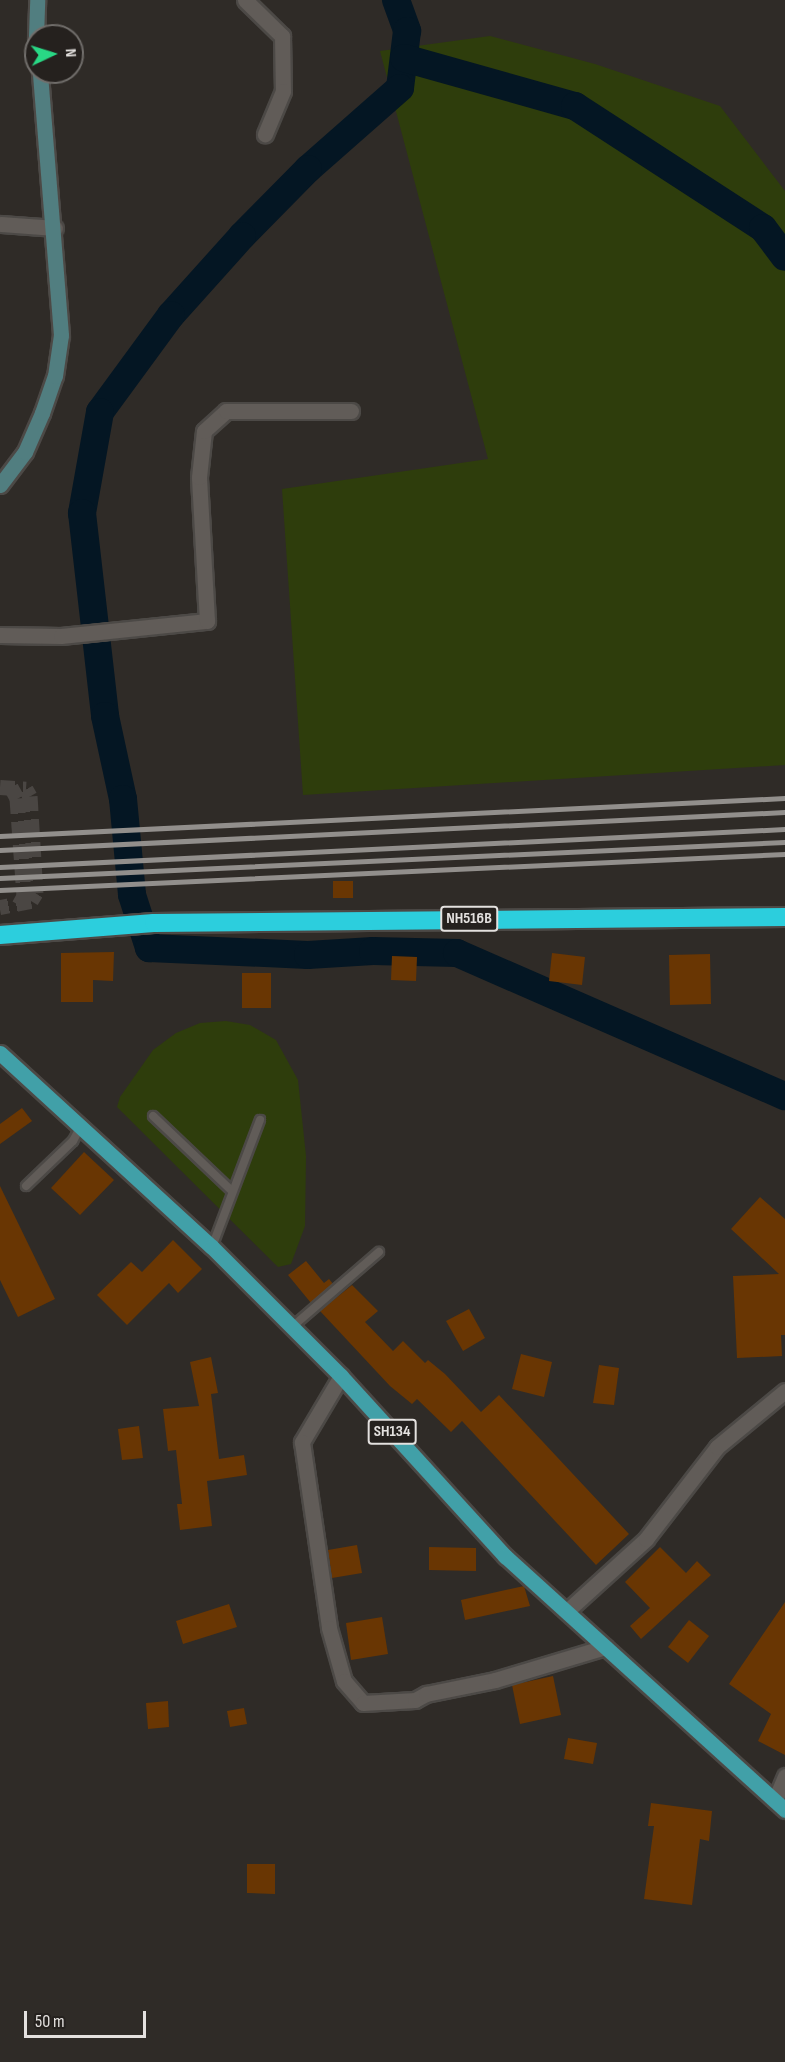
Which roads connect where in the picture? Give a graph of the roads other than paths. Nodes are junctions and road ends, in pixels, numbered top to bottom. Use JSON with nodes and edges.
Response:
{"nodes":[{"id":1,"x":37,"y":0,"type":"edge"},
{"id":2,"x":245,"y":0,"type":"edge"},
{"id":3,"x":36,"y":24,"type":"edge"},
{"id":4,"x":41,"y":84,"type":"edge"},
{"id":5,"x":265,"y":134,"type":"dead end"},
{"id":6,"x":0,"y":224,"type":"edge"},
{"id":7,"x":55,"y":228,"type":"junction"},
{"id":8,"x":351,"y":411,"type":"dead end"},
{"id":9,"x":0,"y":484,"type":"edge"},
{"id":10,"x":0,"y":635,"type":"edge"},
{"id":11,"x":785,"y":917,"type":"edge"},
{"id":12,"x":0,"y":935,"type":"edge"},
{"id":13,"x":0,"y":1053,"type":"edge"},
{"id":14,"x":153,"y":1116,"type":"dead end"},
{"id":15,"x":260,"y":1120,"type":"dead end"},
{"id":16,"x":81,"y":1126,"type":"junction"},
{"id":17,"x":26,"y":1186,"type":"dead end"},
{"id":18,"x":232,"y":1191,"type":"junction"},
{"id":19,"x":212,"y":1247,"type":"junction"},
{"id":20,"x":379,"y":1252,"type":"dead end"},
{"id":21,"x":292,"y":1327,"type":"junction"},
{"id":22,"x":341,"y":1376,"type":"junction"},
{"id":23,"x":785,"y":1391,"type":"edge"},
{"id":24,"x":567,"y":1611,"type":"junction"},
{"id":25,"x":605,"y":1647,"type":"junction"},
{"id":26,"x":785,"y":1776,"type":"edge"},
{"id":27,"x":780,"y":1805,"type":"edge"}],
"edges":[{"from":1,"to":3,"type":"main road"},
{"from":2,"to":5,"type":"street"},
{"from":4,"to":7,"type":"main road"},
{"from":6,"to":7,"type":"street"},
{"from":7,"to":9,"type":"main road"},
{"from":8,"to":10,"type":"street"},
{"from":11,"to":12,"type":"highway","number":"NH516B"},
{"from":13,"to":16,"type":"main road","number":"SH134"},
{"from":14,"to":18,"type":"lane"},
{"from":15,"to":18,"type":"lane"},
{"from":16,"to":17,"type":"lane"},
{"from":16,"to":19,"type":"main road","number":"SH134"},
{"from":18,"to":19,"type":"lane"},
{"from":19,"to":21,"type":"main road","number":"SH134"},
{"from":20,"to":21,"type":"lane"},
{"from":21,"to":22,"type":"main road","number":"SH134"},
{"from":22,"to":24,"type":"main road","number":"SH134"},
{"from":22,"to":25,"type":"street"},
{"from":23,"to":24,"type":"street"},
{"from":24,"to":25,"type":"main road","number":"SH134"},
{"from":25,"to":27,"type":"main road","number":"SH134"},
{"from":26,"to":27,"type":"street"}]}
